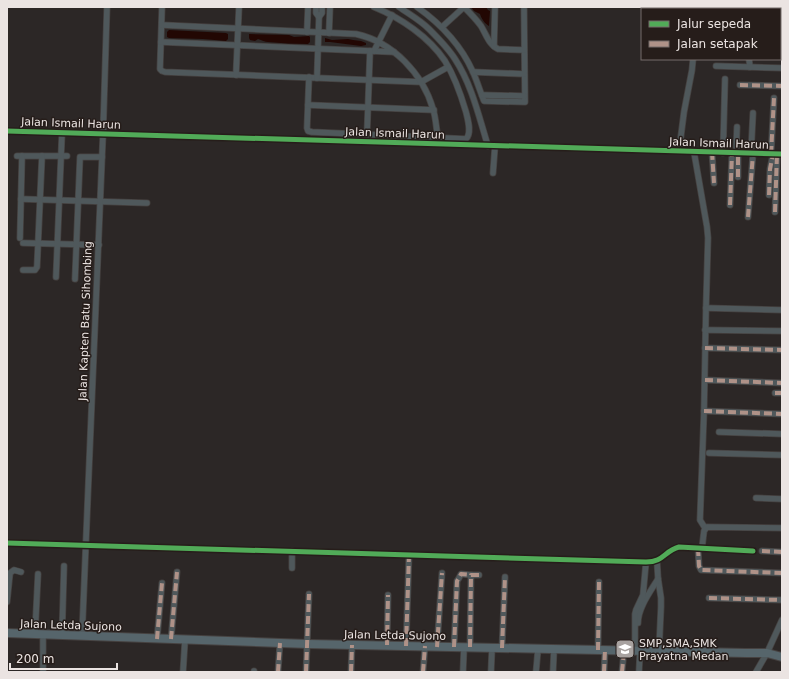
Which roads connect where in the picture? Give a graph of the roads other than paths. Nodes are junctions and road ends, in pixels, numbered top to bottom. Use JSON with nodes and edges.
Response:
{"nodes":[{"id":1,"x":108,"y":7,"type":"edge"},
{"id":2,"x":162,"y":7,"type":"edge"},
{"id":3,"x":240,"y":7,"type":"edge"},
{"id":4,"x":308,"y":7,"type":"edge"},
{"id":5,"x":316,"y":7,"type":"edge"},
{"id":6,"x":322,"y":7,"type":"edge"},
{"id":7,"x":330,"y":7,"type":"edge"},
{"id":8,"x":374,"y":7,"type":"edge"},
{"id":9,"x":399,"y":7,"type":"edge"},
{"id":10,"x":417,"y":7,"type":"edge"},
{"id":11,"x":495,"y":7,"type":"edge"},
{"id":12,"x":524,"y":7,"type":"edge"},
{"id":13,"x":392,"y":15,"type":"junction"},
{"id":14,"x":319,"y":17,"type":"junction"},
{"id":15,"x":162,"y":25,"type":"junction"},
{"id":16,"x":442,"y":27,"type":"junction"},
{"id":17,"x":238,"y":29,"type":"junction"},
{"id":18,"x":307,"y":32,"type":"junction"},
{"id":19,"x":318,"y":33,"type":"junction"},
{"id":20,"x":329,"y":33,"type":"junction"},
{"id":21,"x":161,"y":42,"type":"junction"},
{"id":22,"x":378,"y":42,"type":"junction"},
{"id":23,"x":237,"y":45,"type":"junction"},
{"id":24,"x":494,"y":46,"type":"junction"},
{"id":25,"x":318,"y":48,"type":"junction"},
{"id":26,"x":524,"y":50,"type":"junction"},
{"id":27,"x":372,"y":51,"type":"junction"},
{"id":28,"x":395,"y":52,"type":"junction"},
{"id":29,"x":693,"y":60,"type":"edge"},
{"id":30,"x":749,"y":60,"type":"edge"},
{"id":31,"x":716,"y":66,"type":"dead end"},
{"id":32,"x":448,"y":67,"type":"junction"},
{"id":33,"x":750,"y":67,"type":"junction"},
{"id":34,"x":782,"y":68,"type":"edge"},
{"id":35,"x":473,"y":72,"type":"junction"},
{"id":36,"x":524,"y":74,"type":"junction"},
{"id":37,"x":236,"y":75,"type":"junction"},
{"id":38,"x":309,"y":77,"type":"junction"},
{"id":39,"x":317,"y":78,"type":"junction"},
{"id":40,"x":725,"y":79,"type":"dead end"},
{"id":41,"x":369,"y":80,"type":"junction"},
{"id":42,"x":421,"y":82,"type":"junction"},
{"id":43,"x":740,"y":85,"type":"dead end"},
{"id":44,"x":782,"y":86,"type":"edge"},
{"id":45,"x":774,"y":98,"type":"dead end"},
{"id":46,"x":308,"y":105,"type":"junction"},
{"id":47,"x":368,"y":107,"type":"junction"},
{"id":48,"x":434,"y":110,"type":"junction"},
{"id":49,"x":753,"y":113,"type":"dead end"},
{"id":50,"x":737,"y":127,"type":"dead end"},
{"id":51,"x":7,"y":131,"type":"edge"},
{"id":52,"x":62,"y":133,"type":"junction"},
{"id":53,"x":103,"y":134,"type":"junction"},
{"id":54,"x":367,"y":134,"type":"junction"},
{"id":55,"x":438,"y":137,"type":"junction"},
{"id":56,"x":488,"y":146,"type":"junction"},
{"id":57,"x":495,"y":146,"type":"junction"},
{"id":58,"x":679,"y":151,"type":"junction"},
{"id":59,"x":694,"y":152,"type":"junction"},
{"id":60,"x":712,"y":152,"type":"junction"},
{"id":61,"x":723,"y":153,"type":"junction"},
{"id":62,"x":735,"y":153,"type":"junction"},
{"id":63,"x":752,"y":154,"type":"junction"},
{"id":64,"x":776,"y":154,"type":"edge"},
{"id":65,"x":42,"y":156,"type":"junction"},
{"id":66,"x":64,"y":156,"type":"junction"},
{"id":67,"x":102,"y":157,"type":"junction"},
{"id":68,"x":494,"y":173,"type":"dead end"},
{"id":69,"x":738,"y":177,"type":"dead end"},
{"id":70,"x":714,"y":183,"type":"dead end"},
{"id":71,"x":769,"y":195,"type":"dead end"},
{"id":72,"x":21,"y":199,"type":"junction"},
{"id":73,"x":40,"y":200,"type":"junction"},
{"id":74,"x":60,"y":201,"type":"junction"},
{"id":75,"x":78,"y":201,"type":"junction"},
{"id":76,"x":100,"y":202,"type":"junction"},
{"id":77,"x":146,"y":203,"type":"dead end"},
{"id":78,"x":730,"y":205,"type":"dead end"},
{"id":79,"x":774,"y":212,"type":"dead end"},
{"id":80,"x":748,"y":217,"type":"dead end"},
{"id":81,"x":39,"y":243,"type":"junction"},
{"id":82,"x":58,"y":244,"type":"junction"},
{"id":83,"x":76,"y":245,"type":"junction"},
{"id":84,"x":98,"y":245,"type":"junction"},
{"id":85,"x":23,"y":270,"type":"dead end"},
{"id":86,"x":56,"y":277,"type":"dead end"},
{"id":87,"x":75,"y":279,"type":"dead end"},
{"id":88,"x":706,"y":308,"type":"junction"},
{"id":89,"x":782,"y":310,"type":"edge"},
{"id":90,"x":706,"y":330,"type":"junction"},
{"id":91,"x":782,"y":331,"type":"edge"},
{"id":92,"x":705,"y":348,"type":"junction"},
{"id":93,"x":782,"y":350,"type":"edge"},
{"id":94,"x":705,"y":380,"type":"junction"},
{"id":95,"x":782,"y":383,"type":"edge"},
{"id":96,"x":775,"y":393,"type":"dead end"},
{"id":97,"x":782,"y":393,"type":"edge"},
{"id":98,"x":704,"y":411,"type":"junction"},
{"id":99,"x":782,"y":414,"type":"edge"},
{"id":100,"x":718,"y":432,"type":"dead end"},
{"id":101,"x":782,"y":434,"type":"edge"},
{"id":102,"x":709,"y":453,"type":"dead end"},
{"id":103,"x":782,"y":455,"type":"edge"},
{"id":104,"x":756,"y":498,"type":"dead end"},
{"id":105,"x":782,"y":499,"type":"edge"},
{"id":106,"x":706,"y":528,"type":"junction"},
{"id":107,"x":782,"y":528,"type":"edge"},
{"id":108,"x":7,"y":543,"type":"edge"},
{"id":109,"x":86,"y":546,"type":"junction"},
{"id":110,"x":700,"y":548,"type":"junction"},
{"id":111,"x":292,"y":551,"type":"junction"},
{"id":112,"x":753,"y":551,"type":"dead end"},
{"id":113,"x":762,"y":551,"type":"dead end"},
{"id":114,"x":782,"y":552,"type":"edge"},
{"id":115,"x":409,"y":555,"type":"junction"},
{"id":116,"x":657,"y":561,"type":"junction"},
{"id":117,"x":646,"y":562,"type":"junction"},
{"id":118,"x":64,"y":566,"type":"dead end"},
{"id":119,"x":292,"y":568,"type":"dead end"},
{"id":120,"x":21,"y":572,"type":"dead end"},
{"id":121,"x":177,"y":572,"type":"dead end"},
{"id":122,"x":782,"y":573,"type":"edge"},
{"id":123,"x":38,"y":574,"type":"dead end"},
{"id":124,"x":442,"y":574,"type":"dead end"},
{"id":125,"x":471,"y":575,"type":"junction"},
{"id":126,"x":479,"y":575,"type":"dead end"},
{"id":127,"x":504,"y":577,"type":"dead end"},
{"id":128,"x":658,"y":578,"type":"junction"},
{"id":129,"x":599,"y":582,"type":"dead end"},
{"id":130,"x":162,"y":583,"type":"dead end"},
{"id":131,"x":310,"y":594,"type":"dead end"},
{"id":132,"x":388,"y":595,"type":"dead end"},
{"id":133,"x":709,"y":598,"type":"dead end"},
{"id":134,"x":782,"y":600,"type":"edge"},
{"id":135,"x":7,"y":602,"type":"edge"},
{"id":136,"x":782,"y":620,"type":"edge"},
{"id":137,"x":7,"y":633,"type":"edge"},
{"id":138,"x":39,"y":634,"type":"junction"},
{"id":139,"x":62,"y":635,"type":"junction"},
{"id":140,"x":82,"y":636,"type":"junction"},
{"id":141,"x":158,"y":639,"type":"junction"},
{"id":142,"x":171,"y":639,"type":"junction"},
{"id":143,"x":185,"y":640,"type":"junction"},
{"id":144,"x":280,"y":643,"type":"junction"},
{"id":145,"x":308,"y":644,"type":"junction"},
{"id":146,"x":352,"y":645,"type":"junction"},
{"id":147,"x":386,"y":646,"type":"junction"},
{"id":148,"x":406,"y":646,"type":"junction"},
{"id":149,"x":425,"y":646,"type":"junction"},
{"id":150,"x":437,"y":647,"type":"junction"},
{"id":151,"x":454,"y":647,"type":"junction"},
{"id":152,"x":467,"y":647,"type":"junction"},
{"id":153,"x":492,"y":648,"type":"junction"},
{"id":154,"x":502,"y":648,"type":"junction"},
{"id":155,"x":538,"y":649,"type":"junction"},
{"id":156,"x":554,"y":649,"type":"junction"},
{"id":157,"x":601,"y":650,"type":"junction"},
{"id":158,"x":637,"y":650,"type":"junction"},
{"id":159,"x":624,"y":651,"type":"junction"},
{"id":160,"x":659,"y":651,"type":"junction"},
{"id":161,"x":767,"y":654,"type":"junction"},
{"id":162,"x":779,"y":656,"type":"edge"},
{"id":163,"x":43,"y":672,"type":"edge"},
{"id":164,"x":183,"y":672,"type":"edge"},
{"id":165,"x":278,"y":672,"type":"edge"},
{"id":166,"x":306,"y":672,"type":"edge"},
{"id":167,"x":351,"y":672,"type":"edge"},
{"id":168,"x":423,"y":672,"type":"edge"},
{"id":169,"x":463,"y":672,"type":"edge"},
{"id":170,"x":491,"y":672,"type":"edge"},
{"id":171,"x":536,"y":672,"type":"edge"},
{"id":172,"x":553,"y":672,"type":"edge"},
{"id":173,"x":604,"y":672,"type":"edge"},
{"id":174,"x":622,"y":672,"type":"edge"},
{"id":175,"x":639,"y":672,"type":"edge"},
{"id":176,"x":756,"y":672,"type":"edge"}],
"edges":[{"from":1,"to":53,"type":"street","name":"Jalan Kapten Batu Sihombing"},
{"from":2,"to":15,"type":"street"},
{"from":3,"to":17,"type":"street"},
{"from":4,"to":18,"type":"street"},
{"from":5,"to":14,"type":"street"},
{"from":6,"to":14,"type":"street"},
{"from":7,"to":20,"type":"street"},
{"from":8,"to":13,"type":"street"},
{"from":9,"to":56,"type":"street"},
{"from":10,"to":16,"type":"street"},
{"from":11,"to":24,"type":"street"},
{"from":12,"to":26,"type":"street"},
{"from":13,"to":22,"type":"street"},
{"from":13,"to":32,"type":"street"},
{"from":14,"to":19,"type":"street"},
{"from":15,"to":17,"type":"street"},
{"from":15,"to":21,"type":"street"},
{"from":16,"to":24,"type":"street"},
{"from":16,"to":35,"type":"street"},
{"from":17,"to":18,"type":"street"},
{"from":17,"to":23,"type":"street"},
{"from":18,"to":19,"type":"street"},
{"from":19,"to":20,"type":"street"},
{"from":19,"to":25,"type":"street"},
{"from":20,"to":22,"type":"street"},
{"from":21,"to":23,"type":"street"},
{"from":21,"to":37,"type":"street"},
{"from":22,"to":27,"type":"street"},
{"from":22,"to":28,"type":"street"},
{"from":23,"to":25,"type":"street"},
{"from":23,"to":37,"type":"street"},
{"from":24,"to":26,"type":"street"},
{"from":25,"to":27,"type":"street"},
{"from":25,"to":39,"type":"street"},
{"from":26,"to":36,"type":"street"},
{"from":27,"to":28,"type":"street"},
{"from":27,"to":41,"type":"street"},
{"from":28,"to":42,"type":"street"},
{"from":29,"to":58,"type":"street"},
{"from":30,"to":33,"type":"street"},
{"from":31,"to":33,"type":"street"},
{"from":32,"to":42,"type":"street"},
{"from":32,"to":55,"type":"street"},
{"from":33,"to":34,"type":"street"},
{"from":35,"to":36,"type":"street"},
{"from":35,"to":36,"type":"street"},
{"from":37,"to":38,"type":"street"},
{"from":38,"to":39,"type":"street"},
{"from":38,"to":46,"type":"street"},
{"from":39,"to":41,"type":"street"},
{"from":40,"to":61,"type":"street"},
{"from":41,"to":42,"type":"street"},
{"from":41,"to":47,"type":"street"},
{"from":42,"to":48,"type":"street"},
{"from":43,"to":44,"type":"street"},
{"from":45,"to":64,"type":"street"},
{"from":46,"to":47,"type":"street"},
{"from":46,"to":54,"type":"street"},
{"from":47,"to":48,"type":"street"},
{"from":47,"to":54,"type":"street"},
{"from":48,"to":55,"type":"street"},
{"from":49,"to":63,"type":"street"},
{"from":50,"to":62,"type":"street"},
{"from":51,"to":52,"type":"street","name":"Jalan Ismail Harun"},
{"from":52,"to":53,"type":"street","name":"Jalan Ismail Harun"},
{"from":52,"to":66,"type":"street"},
{"from":53,"to":56,"type":"street","name":"Jalan Ismail Harun"},
{"from":53,"to":67,"type":"street","name":"Jalan Kapten Batu Sihombing"},
{"from":54,"to":55,"type":"street"},
{"from":56,"to":57,"type":"street","name":"Jalan Ismail Harun"},
{"from":57,"to":58,"type":"street","name":"Jalan Ismail Harun"},
{"from":57,"to":68,"type":"street"},
{"from":58,"to":59,"type":"street","name":"Jalan Ismail Harun"},
{"from":59,"to":60,"type":"street","name":"Jalan Ismail Harun"},
{"from":59,"to":88,"type":"street"},
{"from":60,"to":61,"type":"street","name":"Jalan Ismail Harun"},
{"from":60,"to":70,"type":"street"},
{"from":61,"to":62,"type":"street","name":"Jalan Ismail Harun"},
{"from":62,"to":63,"type":"street","name":"Jalan Ismail Harun"},
{"from":62,"to":69,"type":"street"},
{"from":62,"to":78,"type":"street"},
{"from":63,"to":64,"type":"street","name":"Jalan Ismail Harun"},
{"from":63,"to":80,"type":"street"},
{"from":64,"to":71,"type":"street"},
{"from":64,"to":79,"type":"street"},
{"from":65,"to":66,"type":"street"},
{"from":65,"to":72,"type":"street"},
{"from":65,"to":73,"type":"street"},
{"from":66,"to":74,"type":"street"},
{"from":67,"to":75,"type":"street"},
{"from":67,"to":76,"type":"street","name":"Jalan Kapten Batu Sihombing"},
{"from":72,"to":73,"type":"street"},
{"from":72,"to":81,"type":"street"},
{"from":73,"to":74,"type":"street"},
{"from":73,"to":81,"type":"street"},
{"from":74,"to":75,"type":"street"},
{"from":74,"to":82,"type":"street"},
{"from":75,"to":76,"type":"street"},
{"from":75,"to":83,"type":"street"},
{"from":76,"to":77,"type":"street"},
{"from":76,"to":84,"type":"street","name":"Jalan Kapten Batu Sihombing"},
{"from":81,"to":82,"type":"street"},
{"from":81,"to":85,"type":"street"},
{"from":82,"to":83,"type":"street"},
{"from":82,"to":86,"type":"street"},
{"from":83,"to":84,"type":"street"},
{"from":83,"to":87,"type":"street"},
{"from":84,"to":109,"type":"street","name":"Jalan Kapten Batu Sihombing"},
{"from":88,"to":89,"type":"street"},
{"from":88,"to":90,"type":"street"},
{"from":90,"to":91,"type":"street"},
{"from":90,"to":92,"type":"street"},
{"from":92,"to":93,"type":"street"},
{"from":92,"to":94,"type":"street"},
{"from":94,"to":95,"type":"street"},
{"from":94,"to":98,"type":"street"},
{"from":96,"to":97,"type":"street"},
{"from":98,"to":99,"type":"street"},
{"from":98,"to":106,"type":"street"},
{"from":100,"to":101,"type":"street"},
{"from":102,"to":103,"type":"street"},
{"from":104,"to":105,"type":"street"},
{"from":106,"to":107,"type":"street"},
{"from":106,"to":110,"type":"street"},
{"from":108,"to":109,"type":"street"},
{"from":109,"to":111,"type":"street"},
{"from":109,"to":140,"type":"street","name":"Jalan Kapten Batu Sihombing"},
{"from":110,"to":112,"type":"street"},
{"from":110,"to":116,"type":"street"},
{"from":110,"to":122,"type":"street"},
{"from":111,"to":115,"type":"street"},
{"from":111,"to":119,"type":"street"},
{"from":113,"to":114,"type":"street"},
{"from":115,"to":117,"type":"street"},
{"from":115,"to":148,"type":"street"},
{"from":116,"to":117,"type":"street"},
{"from":116,"to":128,"type":"street"},
{"from":117,"to":158,"type":"street"},
{"from":118,"to":139,"type":"street"},
{"from":120,"to":135,"type":"street"},
{"from":121,"to":142,"type":"street"},
{"from":123,"to":138,"type":"street"},
{"from":124,"to":150,"type":"street"},
{"from":125,"to":126,"type":"street"},
{"from":125,"to":151,"type":"street"},
{"from":125,"to":152,"type":"street"},
{"from":127,"to":154,"type":"street"},
{"from":128,"to":158,"type":"street"},
{"from":128,"to":160,"type":"street"},
{"from":129,"to":157,"type":"street"},
{"from":130,"to":141,"type":"street"},
{"from":131,"to":145,"type":"street"},
{"from":132,"to":147,"type":"street"},
{"from":133,"to":134,"type":"street"},
{"from":136,"to":161,"type":"street"},
{"from":137,"to":138,"type":"highway","name":"Jalan Letda Sujono"},
{"from":138,"to":139,"type":"highway","name":"Jalan Letda Sujono"},
{"from":138,"to":163,"type":"street"},
{"from":139,"to":140,"type":"highway","name":"Jalan Letda Sujono"},
{"from":140,"to":141,"type":"highway","name":"Jalan Letda Sujono"},
{"from":141,"to":142,"type":"highway","name":"Jalan Letda Sujono"},
{"from":142,"to":143,"type":"highway","name":"Jalan Letda Sujono"},
{"from":143,"to":144,"type":"highway","name":"Jalan Letda Sujono"},
{"from":143,"to":164,"type":"street"},
{"from":144,"to":145,"type":"highway","name":"Jalan Letda Sujono"},
{"from":144,"to":165,"type":"street"},
{"from":145,"to":146,"type":"highway","name":"Jalan Letda Sujono"},
{"from":145,"to":166,"type":"street"},
{"from":146,"to":147,"type":"highway","name":"Jalan Letda Sujono"},
{"from":146,"to":167,"type":"street"},
{"from":147,"to":148,"type":"highway","name":"Jalan Letda Sujono"},
{"from":148,"to":149,"type":"highway","name":"Jalan Letda Sujono"},
{"from":149,"to":150,"type":"highway","name":"Jalan Letda Sujono"},
{"from":149,"to":168,"type":"street"},
{"from":150,"to":151,"type":"highway","name":"Jalan Letda Sujono"},
{"from":151,"to":152,"type":"highway","name":"Jalan Letda Sujono"},
{"from":152,"to":153,"type":"highway","name":"Jalan Letda Sujono"},
{"from":152,"to":169,"type":"street"},
{"from":153,"to":154,"type":"highway","name":"Jalan Letda Sujono"},
{"from":153,"to":170,"type":"street"},
{"from":154,"to":155,"type":"highway","name":"Jalan Letda Sujono"},
{"from":155,"to":156,"type":"highway","name":"Jalan Letda Sujono"},
{"from":155,"to":171,"type":"street"},
{"from":156,"to":157,"type":"highway","name":"Jalan Letda Sujono"},
{"from":156,"to":172,"type":"street"},
{"from":157,"to":159,"type":"highway","name":"Jalan Letda Sujono"},
{"from":157,"to":173,"type":"street"},
{"from":158,"to":159,"type":"highway","name":"Jalan Letda Sujono"},
{"from":158,"to":160,"type":"highway","name":"Jalan Letda Sujono"},
{"from":158,"to":175,"type":"street"},
{"from":159,"to":174,"type":"street"},
{"from":160,"to":161,"type":"highway","name":"Jalan Letda Sujono"},
{"from":161,"to":162,"type":"highway","name":"Jalan Letda Sujono"},
{"from":161,"to":176,"type":"street"}]}
